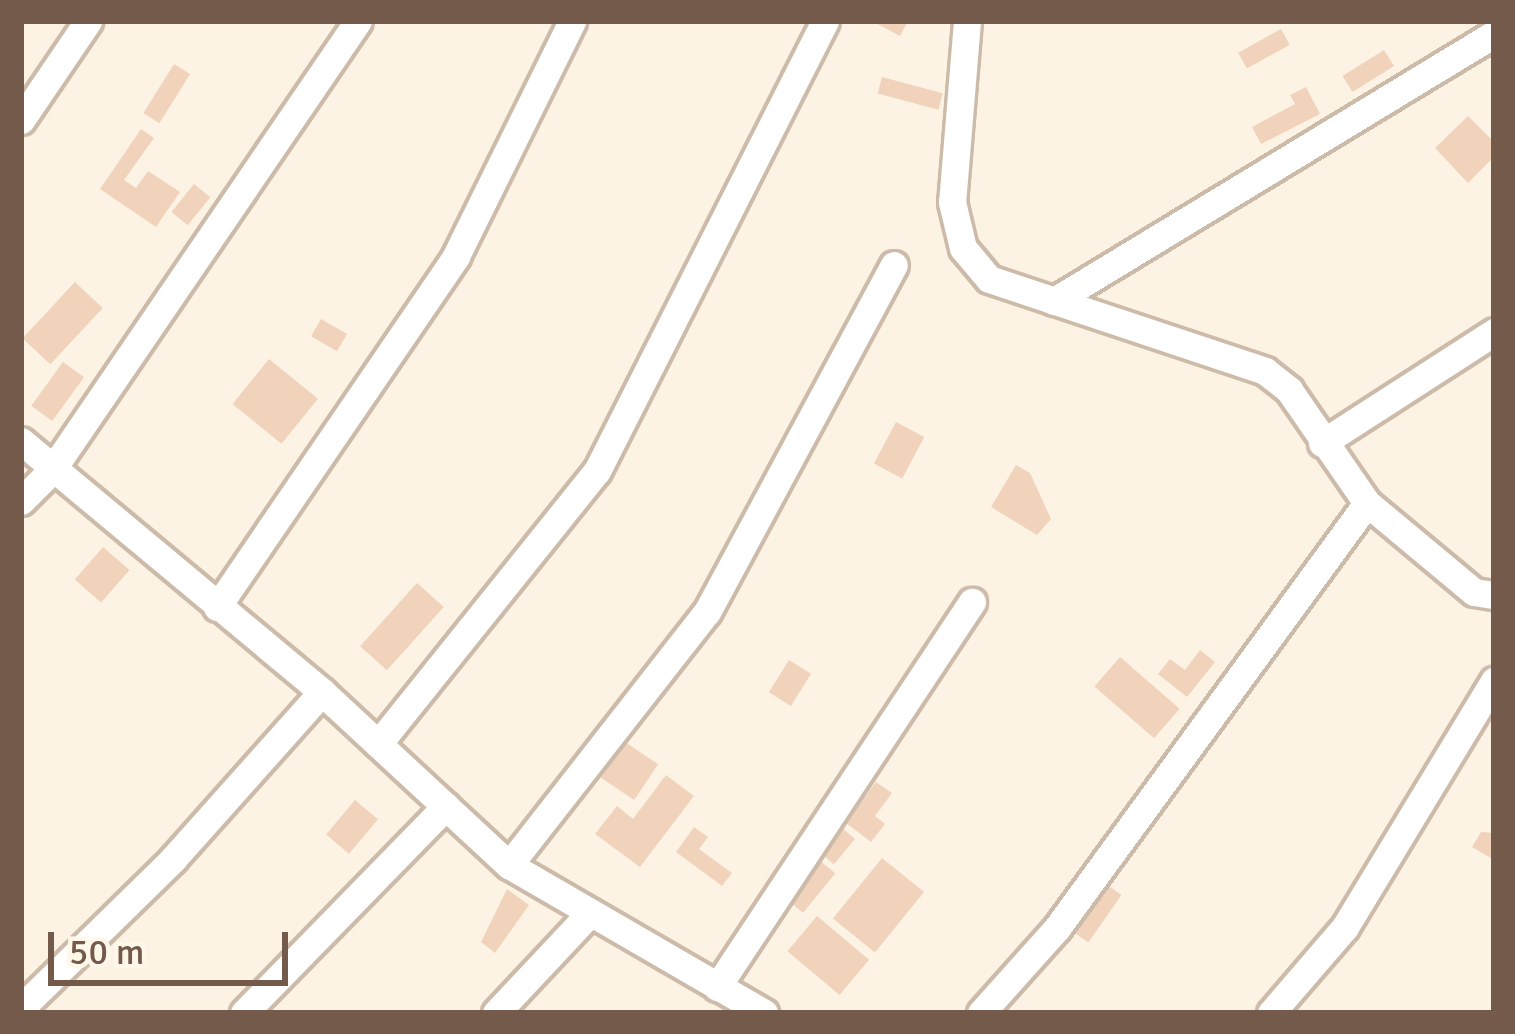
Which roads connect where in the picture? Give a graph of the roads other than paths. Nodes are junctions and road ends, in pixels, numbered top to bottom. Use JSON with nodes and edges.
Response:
{"nodes":[{"id":1,"x":88,"y":21,"type":"edge"},
{"id":2,"x":358,"y":21,"type":"edge"},
{"id":3,"x":572,"y":21,"type":"edge"},
{"id":4,"x":825,"y":21,"type":"edge"},
{"id":5,"x":980,"y":23,"type":"edge"},
{"id":6,"x":1494,"y":34,"type":"edge"},
{"id":7,"x":21,"y":120,"type":"edge"},
{"id":8,"x":894,"y":265,"type":"dead end"},
{"id":9,"x":1054,"y":301,"type":"junction"},
{"id":10,"x":1494,"y":332,"type":"edge"},
{"id":11,"x":21,"y":441,"type":"edge"},
{"id":12,"x":1322,"y":443,"type":"junction"},
{"id":13,"x":52,"y":470,"type":"junction"},
{"id":14,"x":21,"y":501,"type":"edge"},
{"id":15,"x":1367,"y":503,"type":"junction"},
{"id":16,"x":1494,"y":595,"type":"edge"},
{"id":17,"x":972,"y":602,"type":"dead end"},
{"id":18,"x":217,"y":607,"type":"junction"},
{"id":19,"x":1494,"y":681,"type":"edge"},
{"id":20,"x":322,"y":692,"type":"junction"},
{"id":21,"x":378,"y":743,"type":"junction"},
{"id":22,"x":446,"y":806,"type":"junction"},
{"id":23,"x":509,"y":865,"type":"junction"},
{"id":24,"x":590,"y":913,"type":"junction"},
{"id":25,"x":724,"y":999,"type":"edge"},
{"id":26,"x":21,"y":1008,"type":"edge"},
{"id":27,"x":244,"y":1013,"type":"edge"},
{"id":28,"x":496,"y":1013,"type":"edge"},
{"id":29,"x":764,"y":1013,"type":"edge"},
{"id":30,"x":981,"y":1013,"type":"edge"},
{"id":31,"x":1271,"y":1013,"type":"edge"}],
"edges":[{"from":1,"to":7,"type":"street"},
{"from":2,"to":13,"type":"street"},
{"from":3,"to":18,"type":"street"},
{"from":4,"to":21,"type":"street"},
{"from":5,"to":9,"type":"street"},
{"from":6,"to":9,"type":"street"},
{"from":8,"to":23,"type":"street"},
{"from":9,"to":12,"type":"street"},
{"from":10,"to":12,"type":"street"},
{"from":11,"to":13,"type":"street"},
{"from":12,"to":15,"type":"street"},
{"from":13,"to":14,"type":"street"},
{"from":13,"to":18,"type":"street"},
{"from":15,"to":16,"type":"street"},
{"from":15,"to":30,"type":"street"},
{"from":17,"to":25,"type":"street"},
{"from":18,"to":20,"type":"street"},
{"from":19,"to":31,"type":"street"},
{"from":20,"to":21,"type":"street"},
{"from":20,"to":26,"type":"street"},
{"from":21,"to":22,"type":"street"},
{"from":22,"to":23,"type":"street"},
{"from":22,"to":27,"type":"street"},
{"from":23,"to":24,"type":"street"},
{"from":24,"to":25,"type":"street"},
{"from":24,"to":28,"type":"street"},
{"from":25,"to":29,"type":"street"}]}
